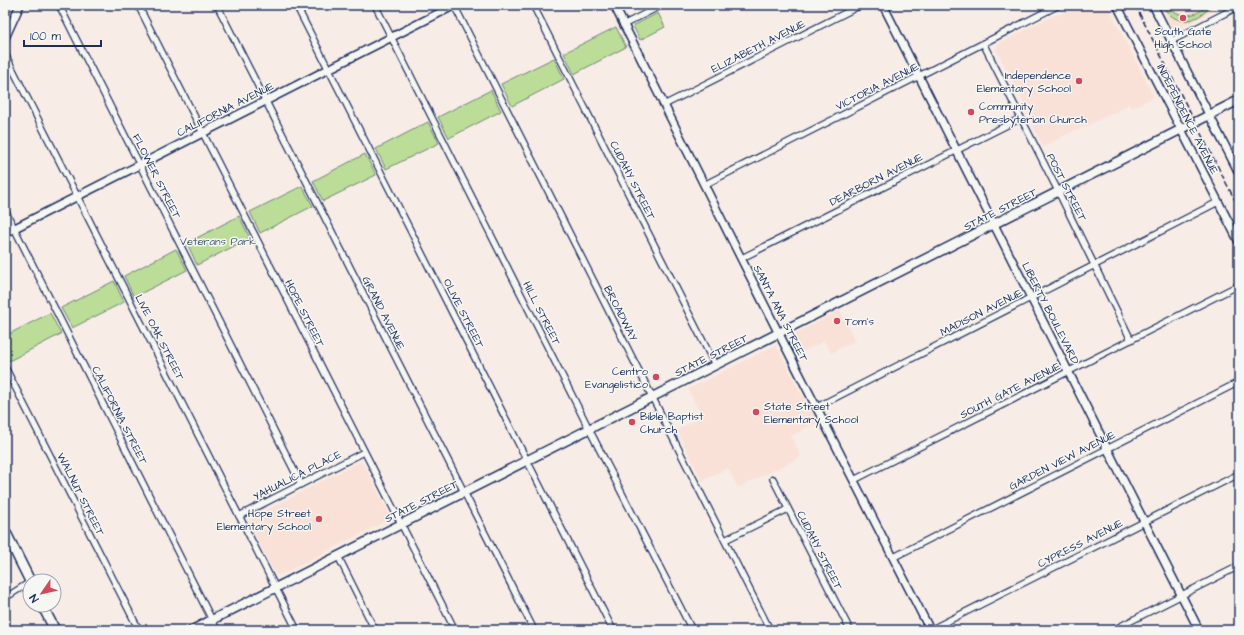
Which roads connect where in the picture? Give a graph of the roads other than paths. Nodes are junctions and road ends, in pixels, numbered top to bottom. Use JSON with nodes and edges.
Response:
{"nodes":[{"id":1,"x":20,"y":5,"type":"edge"},
{"id":2,"x":59,"y":5,"type":"edge"},
{"id":3,"x":138,"y":5,"type":"edge"},
{"id":4,"x":217,"y":5,"type":"edge"},
{"id":5,"x":296,"y":5,"type":"edge"},
{"id":6,"x":376,"y":5,"type":"edge"},
{"id":7,"x":454,"y":5,"type":"edge"},
{"id":8,"x":533,"y":5,"type":"edge"},
{"id":9,"x":614,"y":5,"type":"edge"},
{"id":10,"x":662,"y":5,"type":"edge"},
{"id":11,"x":861,"y":5,"type":"edge"},
{"id":12,"x":883,"y":5,"type":"edge"},
{"id":13,"x":1059,"y":5,"type":"edge"},
{"id":14,"x":1117,"y":5,"type":"edge"},
{"id":15,"x":1153,"y":5,"type":"edge"},
{"id":16,"x":1239,"y":6,"type":"edge"},
{"id":17,"x":623,"y":25,"type":"junction"},
{"id":18,"x":392,"y":37,"type":"junction"},
{"id":19,"x":5,"y":38,"type":"edge"},
{"id":20,"x":1171,"y":41,"type":"junction"},
{"id":21,"x":983,"y":43,"type":"junction"},
{"id":22,"x":5,"y":54,"type":"edge"},
{"id":23,"x":328,"y":69,"type":"junction"},
{"id":24,"x":919,"y":76,"type":"junction"},
{"id":25,"x":1239,"y":100,"type":"edge"},
{"id":26,"x":266,"y":101,"type":"junction"},
{"id":27,"x":664,"y":105,"type":"junction"},
{"id":28,"x":1209,"y":115,"type":"junction"},
{"id":29,"x":1021,"y":118,"type":"junction"},
{"id":30,"x":1181,"y":129,"type":"junction"},
{"id":31,"x":203,"y":133,"type":"junction"},
{"id":32,"x":956,"y":150,"type":"junction"},
{"id":33,"x":140,"y":164,"type":"junction"},
{"id":34,"x":1239,"y":173,"type":"edge"},
{"id":35,"x":704,"y":185,"type":"junction"},
{"id":36,"x":1058,"y":191,"type":"junction"},
{"id":37,"x":77,"y":196,"type":"junction"},
{"id":38,"x":1218,"y":202,"type":"junction"},
{"id":39,"x":5,"y":210,"type":"edge"},
{"id":40,"x":993,"y":224,"type":"junction"},
{"id":41,"x":14,"y":228,"type":"junction"},
{"id":42,"x":5,"y":233,"type":"edge"},
{"id":43,"x":1239,"y":242,"type":"edge"},
{"id":44,"x":742,"y":258,"type":"junction"},
{"id":45,"x":1095,"y":265,"type":"junction"},
{"id":46,"x":1239,"y":285,"type":"edge"},
{"id":47,"x":1031,"y":298,"type":"junction"},
{"id":48,"x":779,"y":333,"type":"junction"},
{"id":49,"x":1131,"y":340,"type":"junction"},
{"id":50,"x":715,"y":365,"type":"junction"},
{"id":51,"x":5,"y":366,"type":"edge"},
{"id":52,"x":1068,"y":371,"type":"junction"},
{"id":53,"x":1239,"y":382,"type":"edge"},
{"id":54,"x":652,"y":397,"type":"junction"},
{"id":55,"x":817,"y":407,"type":"junction"},
{"id":56,"x":589,"y":429,"type":"junction"},
{"id":57,"x":1108,"y":448,"type":"junction"},
{"id":58,"x":364,"y":452,"type":"junction"},
{"id":59,"x":527,"y":460,"type":"junction"},
{"id":60,"x":1239,"y":474,"type":"edge"},
{"id":61,"x":773,"y":479,"type":"dead end"},
{"id":62,"x":854,"y":480,"type":"junction"},
{"id":63,"x":301,"y":484,"type":"junction"},
{"id":64,"x":464,"y":492,"type":"junction"},
{"id":65,"x":788,"y":509,"type":"junction"},
{"id":66,"x":239,"y":516,"type":"junction"},
{"id":67,"x":1145,"y":522,"type":"junction"},
{"id":68,"x":401,"y":524,"type":"junction"},
{"id":69,"x":5,"y":531,"type":"edge"},
{"id":70,"x":725,"y":540,"type":"junction"},
{"id":71,"x":338,"y":556,"type":"junction"},
{"id":72,"x":894,"y":557,"type":"junction"},
{"id":73,"x":1239,"y":566,"type":"edge"},
{"id":74,"x":26,"y":573,"type":"edge"},
{"id":75,"x":22,"y":586,"type":"edge"},
{"id":76,"x":275,"y":588,"type":"junction"},
{"id":77,"x":1182,"y":595,"type":"junction"},
{"id":78,"x":5,"y":598,"type":"edge"},
{"id":79,"x":46,"y":613,"type":"edge"},
{"id":80,"x":212,"y":620,"type":"junction"},
{"id":81,"x":55,"y":630,"type":"edge"},
{"id":82,"x":139,"y":630,"type":"edge"},
{"id":83,"x":192,"y":630,"type":"edge"},
{"id":84,"x":217,"y":630,"type":"edge"},
{"id":85,"x":297,"y":630,"type":"edge"},
{"id":86,"x":375,"y":630,"type":"edge"},
{"id":87,"x":454,"y":630,"type":"edge"},
{"id":88,"x":534,"y":630,"type":"edge"},
{"id":89,"x":613,"y":630,"type":"edge"},
{"id":90,"x":692,"y":630,"type":"edge"},
{"id":91,"x":770,"y":630,"type":"edge"},
{"id":92,"x":850,"y":630,"type":"edge"},
{"id":93,"x":930,"y":630,"type":"edge"},
{"id":94,"x":1113,"y":630,"type":"edge"},
{"id":95,"x":1199,"y":630,"type":"edge"}],
"edges":[{"from":1,"to":19,"type":"street"},
{"from":2,"to":33,"type":"street","name":"FLOWER STREET"},
{"from":3,"to":31,"type":"street","name":"HOPE STREET"},
{"from":4,"to":26,"type":"street","name":"GRAND AVENUE"},
{"from":5,"to":23,"type":"street","name":"OLIVE STREET"},
{"from":6,"to":18,"type":"street","name":"HILL STREET"},
{"from":7,"to":18,"type":"street","name":"CALIFORNIA AVENUE"},
{"from":7,"to":54,"type":"street","name":"BROADWAY"},
{"from":8,"to":50,"type":"street","name":"CUDAHY STREET"},
{"from":9,"to":17,"type":"street","name":"SANTA ANA STREET"},
{"from":10,"to":17,"type":"street"},
{"from":11,"to":27,"type":"street","name":"ELIZABETH AVENUE"},
{"from":12,"to":24,"type":"street","name":"LIBERTY BOULEVARD"},
{"from":13,"to":21,"type":"street","name":"VICTORIA AVENUE"},
{"from":14,"to":30,"type":"street","name":"INDEPENDENCE AVENUE"},
{"from":15,"to":20,"type":"street"},
{"from":16,"to":20,"type":"street"},
{"from":17,"to":27,"type":"street","name":"SANTA ANA STREET"},
{"from":18,"to":23,"type":"street","name":"CALIFORNIA AVENUE"},
{"from":18,"to":56,"type":"street","name":"HILL STREET"},
{"from":20,"to":28,"type":"street"},
{"from":21,"to":24,"type":"street","name":"VICTORIA AVENUE"},
{"from":21,"to":29,"type":"street","name":"POST STREET"},
{"from":22,"to":37,"type":"street","name":"LIVE OAK STREET"},
{"from":23,"to":26,"type":"street","name":"CALIFORNIA AVENUE"},
{"from":23,"to":59,"type":"street","name":"OLIVE STREET"},
{"from":24,"to":32,"type":"street","name":"LIBERTY BOULEVARD"},
{"from":24,"to":35,"type":"street","name":"VICTORIA AVENUE"},
{"from":25,"to":28,"type":"main road","name":"STATE STREET"},
{"from":26,"to":31,"type":"street","name":"CALIFORNIA AVENUE"},
{"from":26,"to":64,"type":"street","name":"GRAND AVENUE"},
{"from":27,"to":35,"type":"street","name":"SANTA ANA STREET"},
{"from":28,"to":30,"type":"main road","name":"STATE STREET"},
{"from":28,"to":34,"type":"street"},
{"from":29,"to":32,"type":"street","name":"DEARBORN AVENUE"},
{"from":29,"to":36,"type":"street","name":"POST STREET"},
{"from":30,"to":36,"type":"main road","name":"STATE STREET"},
{"from":30,"to":38,"type":"street","name":"INDEPENDENCE AVENUE"},
{"from":31,"to":33,"type":"street","name":"CALIFORNIA AVENUE"},
{"from":31,"to":58,"type":"street","name":"HOPE STREET"},
{"from":32,"to":40,"type":"street","name":"LIBERTY BOULEVARD"},
{"from":32,"to":44,"type":"street","name":"DEARBORN AVENUE"},
{"from":33,"to":37,"type":"street","name":"CALIFORNIA AVENUE"},
{"from":33,"to":63,"type":"street","name":"FLOWER STREET"},
{"from":35,"to":44,"type":"street","name":"SANTA ANA STREET"},
{"from":36,"to":40,"type":"main road","name":"STATE STREET"},
{"from":36,"to":45,"type":"street","name":"POST STREET"},
{"from":37,"to":41,"type":"street","name":"CALIFORNIA AVENUE"},
{"from":37,"to":66,"type":"street","name":"LIVE OAK STREET"},
{"from":38,"to":43,"type":"street","name":"INDEPENDENCE AVENUE"},
{"from":38,"to":45,"type":"street","name":"MADISON AVENUE"},
{"from":39,"to":41,"type":"street","name":"CALIFORNIA STREET"},
{"from":40,"to":47,"type":"street","name":"LIBERTY BOULEVARD"},
{"from":40,"to":48,"type":"main road","name":"STATE STREET"},
{"from":41,"to":42,"type":"street","name":"CALIFORNIA AVENUE"},
{"from":41,"to":80,"type":"street","name":"CALIFORNIA STREET"},
{"from":44,"to":48,"type":"street","name":"SANTA ANA STREET"},
{"from":45,"to":47,"type":"street","name":"MADISON AVENUE"},
{"from":45,"to":49,"type":"street","name":"POST STREET"},
{"from":46,"to":49,"type":"street","name":"SOUTH GATE AVENUE"},
{"from":47,"to":52,"type":"street","name":"LIBERTY BOULEVARD"},
{"from":47,"to":55,"type":"street","name":"MADISON AVENUE"},
{"from":48,"to":50,"type":"main road","name":"STATE STREET"},
{"from":48,"to":55,"type":"street","name":"SANTA ANA STREET"},
{"from":49,"to":52,"type":"street","name":"SOUTH GATE AVENUE"},
{"from":50,"to":54,"type":"main road","name":"STATE STREET"},
{"from":51,"to":82,"type":"street","name":"WALNUT STREET"},
{"from":52,"to":57,"type":"street","name":"LIBERTY BOULEVARD"},
{"from":52,"to":62,"type":"street","name":"SOUTH GATE AVENUE"},
{"from":53,"to":57,"type":"street","name":"GARDEN VIEW AVENUE"},
{"from":54,"to":56,"type":"main road","name":"STATE STREET"},
{"from":54,"to":70,"type":"street","name":"BROADWAY"},
{"from":55,"to":62,"type":"street","name":"SANTA ANA STREET"},
{"from":56,"to":59,"type":"main road","name":"STATE STREET"},
{"from":56,"to":90,"type":"street","name":"HILL STREET"},
{"from":57,"to":67,"type":"street","name":"LIBERTY BOULEVARD"},
{"from":57,"to":72,"type":"street","name":"GARDEN VIEW AVENUE"},
{"from":58,"to":63,"type":"street","name":"YAHUALICA PLACE"},
{"from":58,"to":68,"type":"street","name":"HOPE STREET"},
{"from":59,"to":64,"type":"main road","name":"STATE STREET"},
{"from":59,"to":89,"type":"street","name":"OLIVE STREET"},
{"from":60,"to":67,"type":"street","name":"CYPRESS AVENUE"},
{"from":61,"to":65,"type":"street","name":"CUDAHY STREET"},
{"from":62,"to":72,"type":"street","name":"SANTA ANA STREET"},
{"from":63,"to":66,"type":"street","name":"YAHUALICA PLACE"},
{"from":64,"to":68,"type":"main road","name":"STATE STREET"},
{"from":64,"to":88,"type":"street","name":"GRAND AVENUE"},
{"from":65,"to":70,"type":"street"},
{"from":65,"to":92,"type":"street","name":"CUDAHY STREET"},
{"from":66,"to":76,"type":"street","name":"LIVE OAK STREET"},
{"from":67,"to":77,"type":"street","name":"LIBERTY BOULEVARD"},
{"from":67,"to":93,"type":"street","name":"CYPRESS AVENUE"},
{"from":68,"to":71,"type":"main road","name":"STATE STREET"},
{"from":68,"to":87,"type":"street","name":"HOPE STREET"},
{"from":69,"to":74,"type":"main road"},
{"from":70,"to":91,"type":"street","name":"BROADWAY"},
{"from":71,"to":76,"type":"main road","name":"STATE STREET"},
{"from":71,"to":86,"type":"street"},
{"from":72,"to":93,"type":"street","name":"SANTA ANA STREET"},
{"from":73,"to":77,"type":"street"},
{"from":75,"to":78,"type":"street"},
{"from":76,"to":80,"type":"main road","name":"STATE STREET"},
{"from":76,"to":85,"type":"street","name":"LIVE OAK STREET"},
{"from":77,"to":94,"type":"street"},
{"from":77,"to":95,"type":"street","name":"LIBERTY BOULEVARD"},
{"from":79,"to":81,"type":"main road"},
{"from":80,"to":83,"type":"main road","name":"STATE STREET"},
{"from":80,"to":84,"type":"street","name":"CALIFORNIA STREET"}]}
